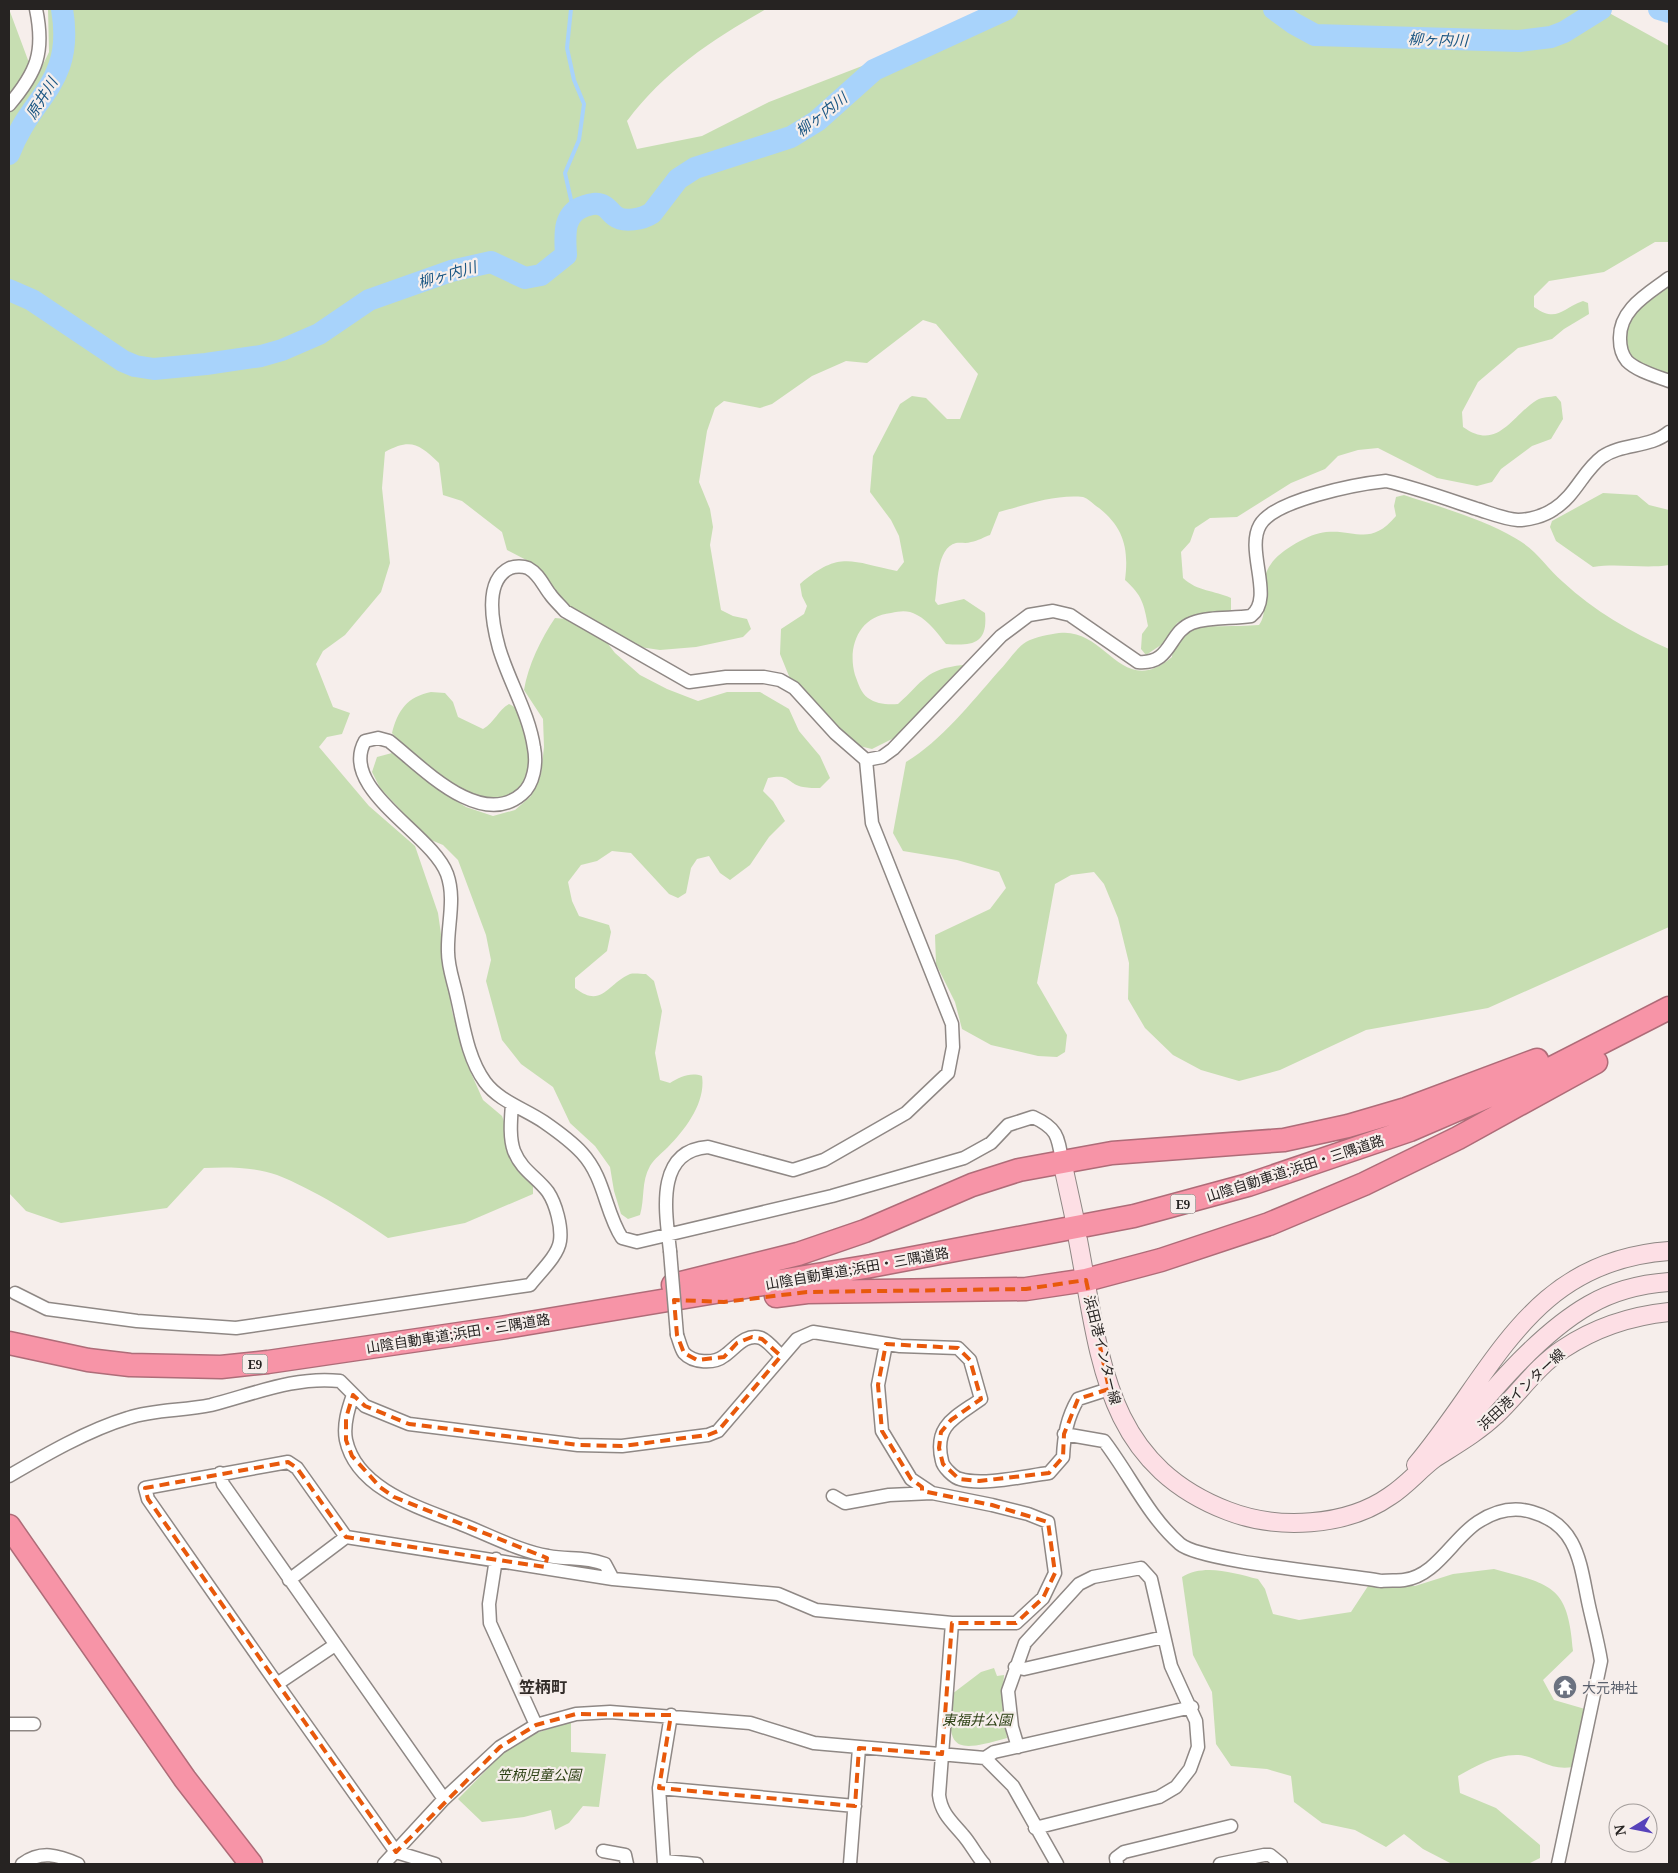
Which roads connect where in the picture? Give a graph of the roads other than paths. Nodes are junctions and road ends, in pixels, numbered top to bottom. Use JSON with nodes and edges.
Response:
{"nodes":[{"id":1,"x":36,"y":9,"type":"edge"},
{"id":2,"x":9,"y":105,"type":"edge"},
{"id":3,"x":1669,"y":278,"type":"edge"},
{"id":4,"x":1669,"y":381,"type":"edge"},
{"id":5,"x":1669,"y":432,"type":"edge"},
{"id":6,"x":866,"y":760,"type":"junction"},
{"id":7,"x":1669,"y":1008,"type":"edge"},
{"id":8,"x":1669,"y":1022,"type":"edge"},
{"id":9,"x":1598,"y":1045,"type":"junction"},
{"id":10,"x":512,"y":1104,"type":"junction"},
{"id":11,"x":1062,"y":1161,"type":"junction"},
{"id":12,"x":1074,"y":1216,"type":"dead end"},
{"id":13,"x":668,"y":1234,"type":"junction"},
{"id":14,"x":1078,"y":1240,"type":"dead end"},
{"id":15,"x":1669,"y":1251,"type":"edge"},
{"id":16,"x":1086,"y":1280,"type":"junction"},
{"id":17,"x":1669,"y":1282,"type":"edge"},
{"id":18,"x":15,"y":1294,"type":"dead end"},
{"id":19,"x":667,"y":1300,"type":"junction"},
{"id":20,"x":1669,"y":1312,"type":"edge"},
{"id":21,"x":500,"y":1328,"type":"junction"},
{"id":22,"x":9,"y":1343,"type":"edge"},
{"id":23,"x":886,"y":1344,"type":"junction"},
{"id":24,"x":781,"y":1356,"type":"junction"},
{"id":25,"x":1110,"y":1389,"type":"junction"},
{"id":26,"x":353,"y":1395,"type":"junction"},
{"id":27,"x":1064,"y":1434,"type":"junction"},
{"id":28,"x":1434,"y":1459,"type":"junction"},
{"id":29,"x":220,"y":1473,"type":"junction"},
{"id":30,"x":9,"y":1476,"type":"edge"},
{"id":31,"x":932,"y":1493,"type":"junction"},
{"id":32,"x":833,"y":1496,"type":"dead end"},
{"id":33,"x":1389,"y":1498,"type":"junction"},
{"id":34,"x":9,"y":1526,"type":"edge"},
{"id":35,"x":346,"y":1537,"type":"junction"},
{"id":36,"x":496,"y":1559,"type":"junction"},
{"id":37,"x":614,"y":1579,"type":"junction"},
{"id":38,"x":289,"y":1580,"type":"junction"},
{"id":39,"x":952,"y":1623,"type":"junction"},
{"id":40,"x":1164,"y":1637,"type":"junction"},
{"id":41,"x":335,"y":1645,"type":"junction"},
{"id":42,"x":1015,"y":1667,"type":"junction"},
{"id":43,"x":276,"y":1684,"type":"junction"},
{"id":44,"x":1192,"y":1707,"type":"junction"},
{"id":45,"x":671,"y":1715,"type":"junction"},
{"id":46,"x":9,"y":1724,"type":"edge"},
{"id":47,"x":34,"y":1724,"type":"dead end"},
{"id":48,"x":536,"y":1725,"type":"junction"},
{"id":49,"x":1018,"y":1747,"type":"junction"},
{"id":50,"x":860,"y":1748,"type":"junction"},
{"id":51,"x":942,"y":1754,"type":"junction"},
{"id":52,"x":985,"y":1758,"type":"junction"},
{"id":53,"x":659,"y":1788,"type":"junction"},
{"id":54,"x":444,"y":1799,"type":"junction"},
{"id":55,"x":855,"y":1806,"type":"junction"},
{"id":56,"x":1231,"y":1826,"type":"dead end"},
{"id":57,"x":1035,"y":1828,"type":"junction"},
{"id":58,"x":603,"y":1851,"type":"dead end"},
{"id":59,"x":396,"y":1852,"type":"junction"},
{"id":60,"x":664,"y":1862,"type":"edge"},
{"id":61,"x":22,"y":1864,"type":"edge"},
{"id":62,"x":78,"y":1864,"type":"edge"},
{"id":63,"x":251,"y":1864,"type":"edge"},
{"id":64,"x":384,"y":1864,"type":"edge"},
{"id":65,"x":435,"y":1864,"type":"edge"},
{"id":66,"x":627,"y":1864,"type":"edge"},
{"id":67,"x":697,"y":1864,"type":"edge"},
{"id":68,"x":850,"y":1864,"type":"edge"},
{"id":69,"x":984,"y":1864,"type":"edge"},
{"id":70,"x":1057,"y":1864,"type":"edge"},
{"id":71,"x":1117,"y":1864,"type":"edge"},
{"id":72,"x":1220,"y":1864,"type":"edge"},
{"id":73,"x":1281,"y":1864,"type":"edge"},
{"id":74,"x":1558,"y":1864,"type":"edge"}],
"edges":[{"from":1,"to":2,"type":"street"},
{"from":3,"to":4,"type":"street"},
{"from":5,"to":6,"type":"street"},
{"from":6,"to":10,"type":"street"},
{"from":6,"to":13,"type":"street"},
{"from":7,"to":9,"type":"highway","name":"山陰自動車道;浜田・三隅道路","number":"E9"},
{"from":8,"to":16,"type":"highway"},
{"from":9,"to":11,"type":"highway"},
{"from":9,"to":19,"type":"highway","name":"山陰自動車道;浜田・三隅道路","number":"E9"},
{"from":10,"to":13,"type":"street"},
{"from":10,"to":18,"type":"street"},
{"from":11,"to":12,"type":"main road"},
{"from":11,"to":13,"type":"street"},
{"from":11,"to":21,"type":"highway"},
{"from":13,"to":24,"type":"street","bridge":true},
{"from":14,"to":16,"type":"main road","name":"浜田港インター線"},
{"from":15,"to":33,"type":"main road","name":"浜田港インター線"},
{"from":16,"to":19,"type":"highway"},
{"from":16,"to":25,"type":"main road","name":"浜田港インター線"},
{"from":17,"to":28,"type":"main road"},
{"from":19,"to":21,"type":"highway","name":"山陰自動車道;浜田・三隅道路","number":"E9"},
{"from":20,"to":28,"type":"main road","name":"浜田港インター線"},
{"from":21,"to":22,"type":"highway","name":"山陰自動車道;浜田・三隅道路","number":"E9"},
{"from":23,"to":24,"type":"street"},
{"from":23,"to":27,"type":"street"},
{"from":23,"to":31,"type":"street"},
{"from":24,"to":26,"type":"street"},
{"from":25,"to":27,"type":"street"},
{"from":25,"to":33,"type":"main road","name":"浜田港インター線"},
{"from":26,"to":30,"type":"street"},
{"from":26,"to":37,"type":"street"},
{"from":27,"to":74,"type":"street"},
{"from":28,"to":33,"type":"main road","name":"浜田港インター線"},
{"from":29,"to":35,"type":"street"},
{"from":29,"to":38,"type":"street"},
{"from":29,"to":43,"type":"street"},
{"from":31,"to":32,"type":"street"},
{"from":31,"to":39,"type":"street"},
{"from":34,"to":63,"type":"highway"},
{"from":35,"to":36,"type":"street"},
{"from":35,"to":38,"type":"street"},
{"from":36,"to":37,"type":"street"},
{"from":36,"to":48,"type":"street"},
{"from":37,"to":39,"type":"street"},
{"from":38,"to":41,"type":"street"},
{"from":39,"to":51,"type":"street"},
{"from":40,"to":42,"type":"street"},
{"from":40,"to":42,"type":"street"},
{"from":40,"to":44,"type":"street"},
{"from":41,"to":43,"type":"street"},
{"from":41,"to":54,"type":"street"},
{"from":42,"to":49,"type":"street"},
{"from":43,"to":59,"type":"street"},
{"from":44,"to":49,"type":"street"},
{"from":44,"to":57,"type":"street"},
{"from":45,"to":48,"type":"street"},
{"from":45,"to":50,"type":"street"},
{"from":45,"to":53,"type":"street"},
{"from":46,"to":47,"type":"street"},
{"from":48,"to":54,"type":"street"},
{"from":49,"to":52,"type":"street"},
{"from":50,"to":51,"type":"street"},
{"from":50,"to":55,"type":"street"},
{"from":51,"to":52,"type":"street"},
{"from":51,"to":69,"type":"street"},
{"from":52,"to":57,"type":"street"},
{"from":53,"to":55,"type":"street"},
{"from":53,"to":60,"type":"street"},
{"from":54,"to":59,"type":"street"},
{"from":55,"to":68,"type":"street"},
{"from":56,"to":71,"type":"street"},
{"from":57,"to":70,"type":"street"},
{"from":58,"to":66,"type":"street"},
{"from":59,"to":64,"type":"street"},
{"from":59,"to":65,"type":"street"},
{"from":60,"to":67,"type":"street"},
{"from":61,"to":62,"type":"street"},
{"from":72,"to":73,"type":"street"}]}
